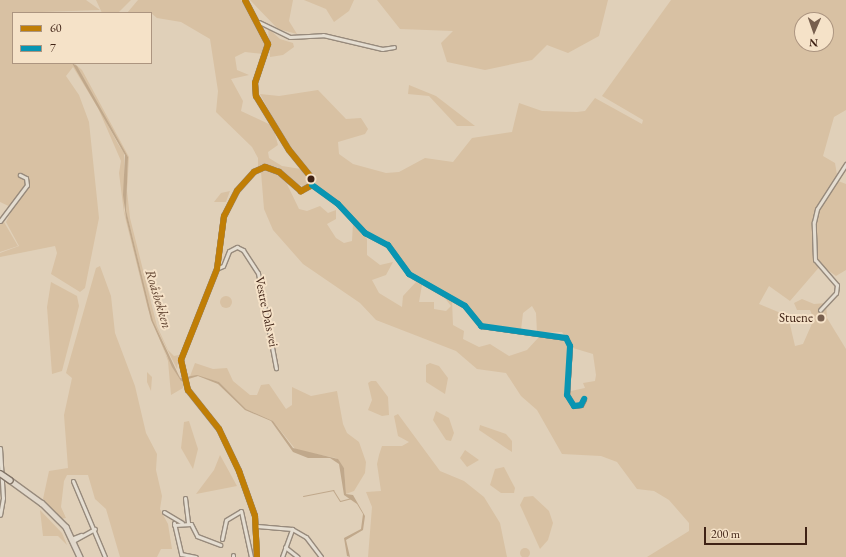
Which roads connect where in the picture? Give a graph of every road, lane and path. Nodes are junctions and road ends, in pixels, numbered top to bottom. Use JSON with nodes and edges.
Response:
{"nodes":[{"id":1,"x":245,"y":0,"type":"edge"},
{"id":2,"x":259,"y":22,"type":"junction"},
{"id":3,"x":394,"y":47,"type":"dead end"},
{"id":4,"x":846,"y":164,"type":"edge"},
{"id":5,"x":20,"y":175,"type":"dead end"},
{"id":6,"x":312,"y":185,"type":"junction"},
{"id":7,"x":0,"y":221,"type":"edge"},
{"id":8,"x":218,"y":268,"type":"junction"},
{"id":9,"x":820,"y":310,"type":"dead end"},
{"id":10,"x":276,"y":368,"type":"dead end"},
{"id":11,"x":584,"y":399,"type":"dead end"},
{"id":12,"x":0,"y":448,"type":"edge"},
{"id":13,"x":0,"y":473,"type":"edge"},
{"id":14,"x":73,"y":481,"type":"dead end"},
{"id":15,"x":185,"y":498,"type":"dead end"},
{"id":16,"x":164,"y":512,"type":"dead end"},
{"id":17,"x":0,"y":516,"type":"edge"},
{"id":18,"x":182,"y":523,"type":"junction"},
{"id":19,"x":188,"y":523,"type":"junction"},
{"id":20,"x":257,"y":526,"type":"junction"},
{"id":21,"x":95,"y":529,"type":"junction"},
{"id":22,"x":292,"y":529,"type":"junction"},
{"id":23,"x":222,"y":539,"type":"dead end"},
{"id":24,"x":72,"y":540,"type":"junction"},
{"id":25,"x":220,"y":545,"type":"dead end"},
{"id":26,"x":285,"y":548,"type":"junction"},
{"id":27,"x":77,"y":557,"type":"edge"},
{"id":28,"x":80,"y":557,"type":"edge"},
{"id":29,"x":105,"y":557,"type":"edge"},
{"id":30,"x":196,"y":557,"type":"edge"},
{"id":31,"x":251,"y":557,"type":"edge"},
{"id":32,"x":257,"y":557,"type":"edge"},
{"id":33,"x":282,"y":557,"type":"edge"},
{"id":34,"x":298,"y":557,"type":"edge"},
{"id":35,"x":321,"y":557,"type":"edge"}],
"edges":[{"from":1,"to":2,"type":"main road"},
{"from":2,"to":3,"type":"street"},
{"from":2,"to":6,"type":"main road"},
{"from":4,"to":9,"type":"street"},
{"from":5,"to":7,"type":"street"},
{"from":6,"to":8,"type":"main road"},
{"from":6,"to":11,"type":"street"},
{"from":8,"to":10,"type":"street","name":"Vestre Dals vei"},
{"from":8,"to":20,"type":"main road"},
{"from":12,"to":17,"type":"street"},
{"from":13,"to":24,"type":"main road","bridge":true},
{"from":14,"to":21,"type":"street"},
{"from":15,"to":19,"type":"street"},
{"from":16,"to":18,"type":"street"},
{"from":18,"to":19,"type":"street"},
{"from":18,"to":30,"type":"street"},
{"from":19,"to":25,"type":"street"},
{"from":20,"to":22,"type":"street"},
{"from":20,"to":32,"type":"main road"},
{"from":21,"to":24,"type":"street"},
{"from":21,"to":29,"type":"street"},
{"from":22,"to":26,"type":"street"},
{"from":22,"to":35,"type":"street"},
{"from":23,"to":31,"type":"street"},
{"from":24,"to":27,"type":"main road"},
{"from":24,"to":28,"type":"main road"},
{"from":26,"to":33,"type":"street"},
{"from":26,"to":34,"type":"street"}]}
